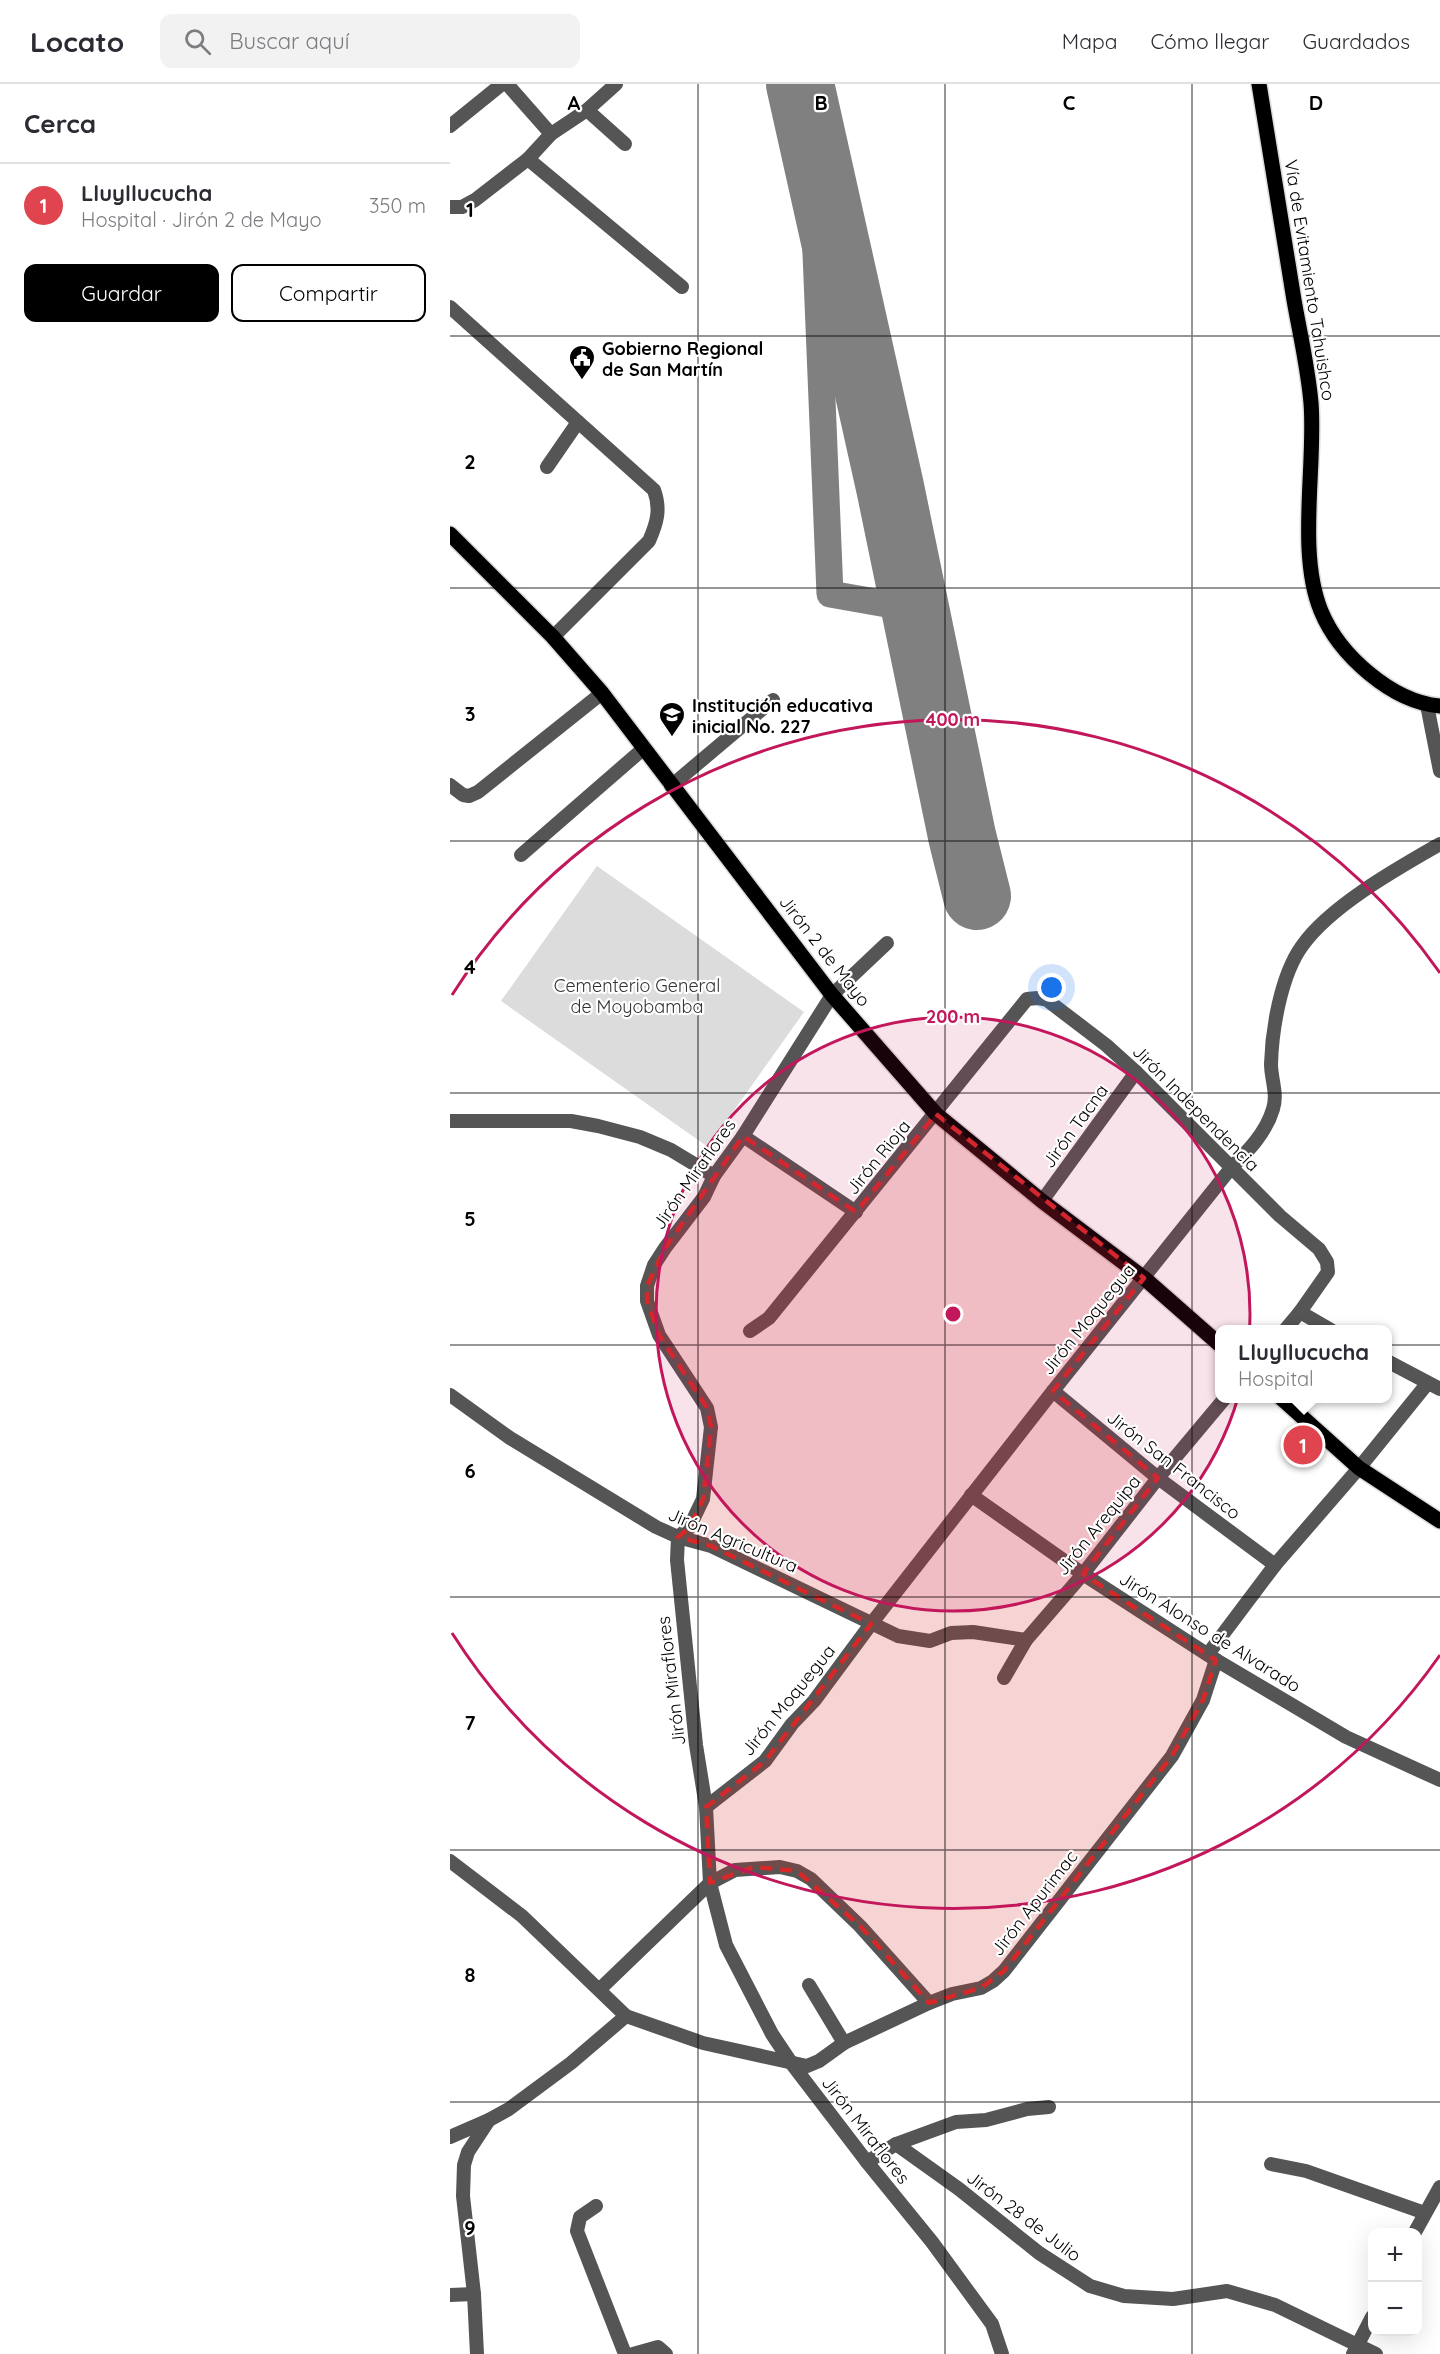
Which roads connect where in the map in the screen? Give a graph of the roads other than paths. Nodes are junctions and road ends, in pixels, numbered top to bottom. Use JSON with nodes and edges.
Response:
{"nodes":[{"id":1,"x":502,"y":84,"type":"edge"},
{"id":2,"x":507,"y":84,"type":"edge"},
{"id":3,"x":616,"y":84,"type":"edge"},
{"id":4,"x":1259,"y":84,"type":"edge"},
{"id":5,"x":587,"y":110,"type":"junction"},
{"id":6,"x":450,"y":126,"type":"edge"},
{"id":7,"x":551,"y":134,"type":"junction"},
{"id":8,"x":625,"y":144,"type":"dead end"},
{"id":9,"x":528,"y":159,"type":"junction"},
{"id":10,"x":450,"y":207,"type":"edge"},
{"id":11,"x":681,"y":287,"type":"dead end"},
{"id":12,"x":450,"y":307,"type":"edge"},
{"id":13,"x":578,"y":422,"type":"junction"},
{"id":14,"x":547,"y":467,"type":"dead end"},
{"id":15,"x":450,"y":534,"type":"edge"},
{"id":16,"x":553,"y":637,"type":"junction"},
{"id":17,"x":602,"y":693,"type":"junction"},
{"id":18,"x":773,"y":700,"type":"dead end"},
{"id":19,"x":1434,"y":706,"type":"edge"},
{"id":20,"x":643,"y":749,"type":"junction"},
{"id":21,"x":1440,"y":771,"type":"edge"},
{"id":22,"x":450,"y":785,"type":"edge"},
{"id":23,"x":671,"y":786,"type":"junction"},
{"id":24,"x":1440,"y":843,"type":"edge"},
{"id":25,"x":521,"y":855,"type":"dead end"},
{"id":26,"x":887,"y":943,"type":"dead end"},
{"id":27,"x":832,"y":995,"type":"junction"},
{"id":28,"x":1027,"y":999,"type":"joint"},
{"id":29,"x":1137,"y":1072,"type":"junction"},
{"id":30,"x":936,"y":1114,"type":"junction"},
{"id":31,"x":450,"y":1121,"type":"edge"},
{"id":32,"x":743,"y":1136,"type":"junction"},
{"id":33,"x":1231,"y":1168,"type":"junction"},
{"id":34,"x":714,"y":1176,"type":"junction"},
{"id":35,"x":1042,"y":1201,"type":"junction"},
{"id":36,"x":856,"y":1212,"type":"junction"},
{"id":37,"x":1144,"y":1278,"type":"junction"},
{"id":38,"x":1300,"y":1312,"type":"junction"},
{"id":39,"x":1289,"y":1325,"type":"edge"},
{"id":40,"x":1324,"y":1325,"type":"edge"},
{"id":41,"x":750,"y":1331,"type":"dead end"},
{"id":42,"x":1215,"y":1340,"type":"edge"},
{"id":43,"x":1392,"y":1364,"type":"edge"},
{"id":44,"x":1434,"y":1387,"type":"edge"},
{"id":45,"x":1053,"y":1391,"type":"junction"},
{"id":46,"x":450,"y":1395,"type":"edge"},
{"id":47,"x":1221,"y":1403,"type":"edge"},
{"id":48,"x":1287,"y":1403,"type":"edge"},
{"id":49,"x":1359,"y":1468,"type":"junction"},
{"id":50,"x":1158,"y":1478,"type":"junction"},
{"id":51,"x":971,"y":1495,"type":"junction"},
{"id":52,"x":1440,"y":1521,"type":"edge"},
{"id":53,"x":678,"y":1537,"type":"junction"},
{"id":54,"x":1275,"y":1565,"type":"junction"},
{"id":55,"x":1083,"y":1574,"type":"junction"},
{"id":56,"x":871,"y":1624,"type":"junction"},
{"id":57,"x":1026,"y":1640,"type":"junction"},
{"id":58,"x":1212,"y":1657,"type":"junction"},
{"id":59,"x":1004,"y":1678,"type":"dead end"},
{"id":60,"x":1440,"y":1780,"type":"edge"},
{"id":61,"x":706,"y":1807,"type":"junction"},
{"id":62,"x":450,"y":1861,"type":"edge"},
{"id":63,"x":710,"y":1883,"type":"junction"},
{"id":64,"x":809,"y":1985,"type":"dead end"},
{"id":65,"x":600,"y":1989,"type":"junction"},
{"id":66,"x":929,"y":2003,"type":"junction"},
{"id":67,"x":626,"y":2016,"type":"junction"},
{"id":68,"x":844,"y":2043,"type":"junction"},
{"id":69,"x":792,"y":2064,"type":"junction"},
{"id":70,"x":1049,"y":2107,"type":"dead end"},
{"id":71,"x":489,"y":2120,"type":"junction"},
{"id":72,"x":450,"y":2137,"type":"edge"},
{"id":73,"x":896,"y":2144,"type":"junction"},
{"id":74,"x":468,"y":2152,"type":"junction"},
{"id":75,"x":867,"y":2162,"type":"junction"},
{"id":76,"x":1271,"y":2164,"type":"dead end"},
{"id":77,"x":1440,"y":2187,"type":"edge"},
{"id":78,"x":596,"y":2206,"type":"dead end"},
{"id":79,"x":1425,"y":2213,"type":"junction"},
{"id":80,"x":1417,"y":2228,"type":"edge"},
{"id":81,"x":474,"y":2294,"type":"junction"},
{"id":82,"x":450,"y":2295,"type":"edge"},
{"id":83,"x":1368,"y":2325,"type":"edge"},
{"id":84,"x":1355,"y":2350,"type":"edge"},
{"id":85,"x":477,"y":2354,"type":"edge"},
{"id":86,"x":625,"y":2354,"type":"edge"},
{"id":87,"x":633,"y":2354,"type":"edge"},
{"id":88,"x":666,"y":2354,"type":"edge"},
{"id":89,"x":1002,"y":2354,"type":"edge"},
{"id":90,"x":1376,"y":2354,"type":"edge"}],
"edges":[{"from":1,"to":6,"type":"street"},
{"from":2,"to":7,"type":"street"},
{"from":3,"to":5,"type":"street"},
{"from":4,"to":19,"type":"main road","name":"Vía de Evitamiento Tahuishco"},
{"from":5,"to":7,"type":"street"},
{"from":5,"to":8,"type":"street"},
{"from":7,"to":9,"type":"street"},
{"from":9,"to":10,"type":"street"},
{"from":9,"to":11,"type":"street"},
{"from":12,"to":13,"type":"street"},
{"from":13,"to":14,"type":"street"},
{"from":13,"to":16,"type":"street"},
{"from":15,"to":16,"type":"main road","name":"Jirón 2 de Mayo"},
{"from":16,"to":17,"type":"main road","name":"Jirón 2 de Mayo"},
{"from":17,"to":20,"type":"main road","name":"Jirón 2 de Mayo"},
{"from":17,"to":22,"type":"street"},
{"from":18,"to":23,"type":"street"},
{"from":19,"to":21,"type":"street"},
{"from":20,"to":23,"type":"main road","name":"Jirón 2 de Mayo"},
{"from":20,"to":25,"type":"street"},
{"from":23,"to":27,"type":"main road","name":"Jirón 2 de Mayo"},
{"from":24,"to":33,"type":"street","name":"Jirón Moquegua"},
{"from":26,"to":27,"type":"street","name":"Jirón Miraflores"},
{"from":27,"to":30,"type":"main road","name":"Jirón 2 de Mayo"},
{"from":27,"to":32,"type":"street","name":"Jirón Miraflores"},
{"from":28,"to":29,"type":"street","name":"Jirón Independencia"},
{"from":28,"to":30,"type":"street","name":"Jirón Rioja"},
{"from":29,"to":33,"type":"street","name":"Jirón Independencia"},
{"from":29,"to":35,"type":"street","name":"Jirón Tacna"},
{"from":30,"to":35,"type":"main road","name":"Jirón 2 de Mayo"},
{"from":30,"to":36,"type":"street","name":"Jirón Rioja"},
{"from":31,"to":34,"type":"street"},
{"from":32,"to":34,"type":"street","name":"Jirón Miraflores"},
{"from":32,"to":36,"type":"street"},
{"from":33,"to":37,"type":"street","name":"Jirón Moquegua"},
{"from":33,"to":38,"type":"street","name":"Jirón Independencia"},
{"from":34,"to":53,"type":"street","name":"Jirón Miraflores"},
{"from":35,"to":37,"type":"main road","name":"Jirón 2 de Mayo"},
{"from":36,"to":41,"type":"street","name":"Jirón Rioja"},
{"from":37,"to":42,"type":"main road","name":"Jirón 2 de Mayo"},
{"from":37,"to":45,"type":"street","name":"Jirón Moquegua"},
{"from":38,"to":39,"type":"street"},
{"from":38,"to":40,"type":"street"},
{"from":43,"to":44,"type":"street"},
{"from":44,"to":49,"type":"street","name":"Jirón Apurimac"},
{"from":45,"to":50,"type":"street","name":"Jirón San Francisco"},
{"from":45,"to":51,"type":"street","name":"Jirón Moquegua"},
{"from":46,"to":53,"type":"street","name":"Jirón Agricultura"},
{"from":47,"to":50,"type":"street","name":"Jirón Arequipa"},
{"from":48,"to":49,"type":"main road"},
{"from":49,"to":52,"type":"main road"},
{"from":49,"to":54,"type":"street","name":"Jirón Apurimac"},
{"from":50,"to":54,"type":"street","name":"Jirón San Francisco"},
{"from":50,"to":55,"type":"street","name":"Jirón Arequipa"},
{"from":51,"to":55,"type":"street","name":"Jirón Alonso de Alvarado"},
{"from":51,"to":56,"type":"street","name":"Jirón Moquegua"},
{"from":53,"to":56,"type":"street","name":"Jirón Agricultura"},
{"from":53,"to":61,"type":"street","name":"Jirón Miraflores"},
{"from":54,"to":58,"type":"street","name":"Jirón Apurimac"},
{"from":55,"to":57,"type":"street","name":"Jirón Arequipa"},
{"from":55,"to":58,"type":"street","name":"Jirón Alonso de Alvarado"},
{"from":56,"to":57,"type":"street","name":"Jirón Agricultura"},
{"from":56,"to":61,"type":"street","name":"Jirón Moquegua"},
{"from":57,"to":59,"type":"street","name":"Jirón Arequipa"},
{"from":58,"to":60,"type":"street","name":"Jirón Alonso de Alvarado"},
{"from":58,"to":66,"type":"street","name":"Jirón Apurimac"},
{"from":61,"to":63,"type":"street","name":"Jirón Miraflores"},
{"from":62,"to":65,"type":"street"},
{"from":63,"to":65,"type":"street"},
{"from":63,"to":66,"type":"street"},
{"from":63,"to":69,"type":"street","name":"Jirón Miraflores"},
{"from":64,"to":68,"type":"street"},
{"from":65,"to":67,"type":"street"},
{"from":66,"to":68,"type":"street","name":"Jirón Apurimac"},
{"from":67,"to":69,"type":"street"},
{"from":67,"to":71,"type":"street"},
{"from":68,"to":69,"type":"street","name":"Jirón Apurimac"},
{"from":69,"to":75,"type":"street","name":"Jirón Miraflores"},
{"from":70,"to":73,"type":"street"},
{"from":71,"to":72,"type":"street"},
{"from":71,"to":74,"type":"street"},
{"from":72,"to":74,"type":"street"},
{"from":73,"to":75,"type":"street"},
{"from":73,"to":84,"type":"street","name":"Jirón 28 de Julio"},
{"from":74,"to":81,"type":"street"},
{"from":75,"to":89,"type":"street","name":"Jirón Miraflores"},
{"from":76,"to":79,"type":"street"},
{"from":77,"to":79,"type":"street"},
{"from":78,"to":86,"type":"street"},
{"from":79,"to":80,"type":"street"},
{"from":81,"to":82,"type":"street"},
{"from":81,"to":85,"type":"street"},
{"from":83,"to":84,"type":"street"},
{"from":84,"to":90,"type":"street","name":"Jirón 28 de Julio"},
{"from":87,"to":88,"type":"street"}]}
